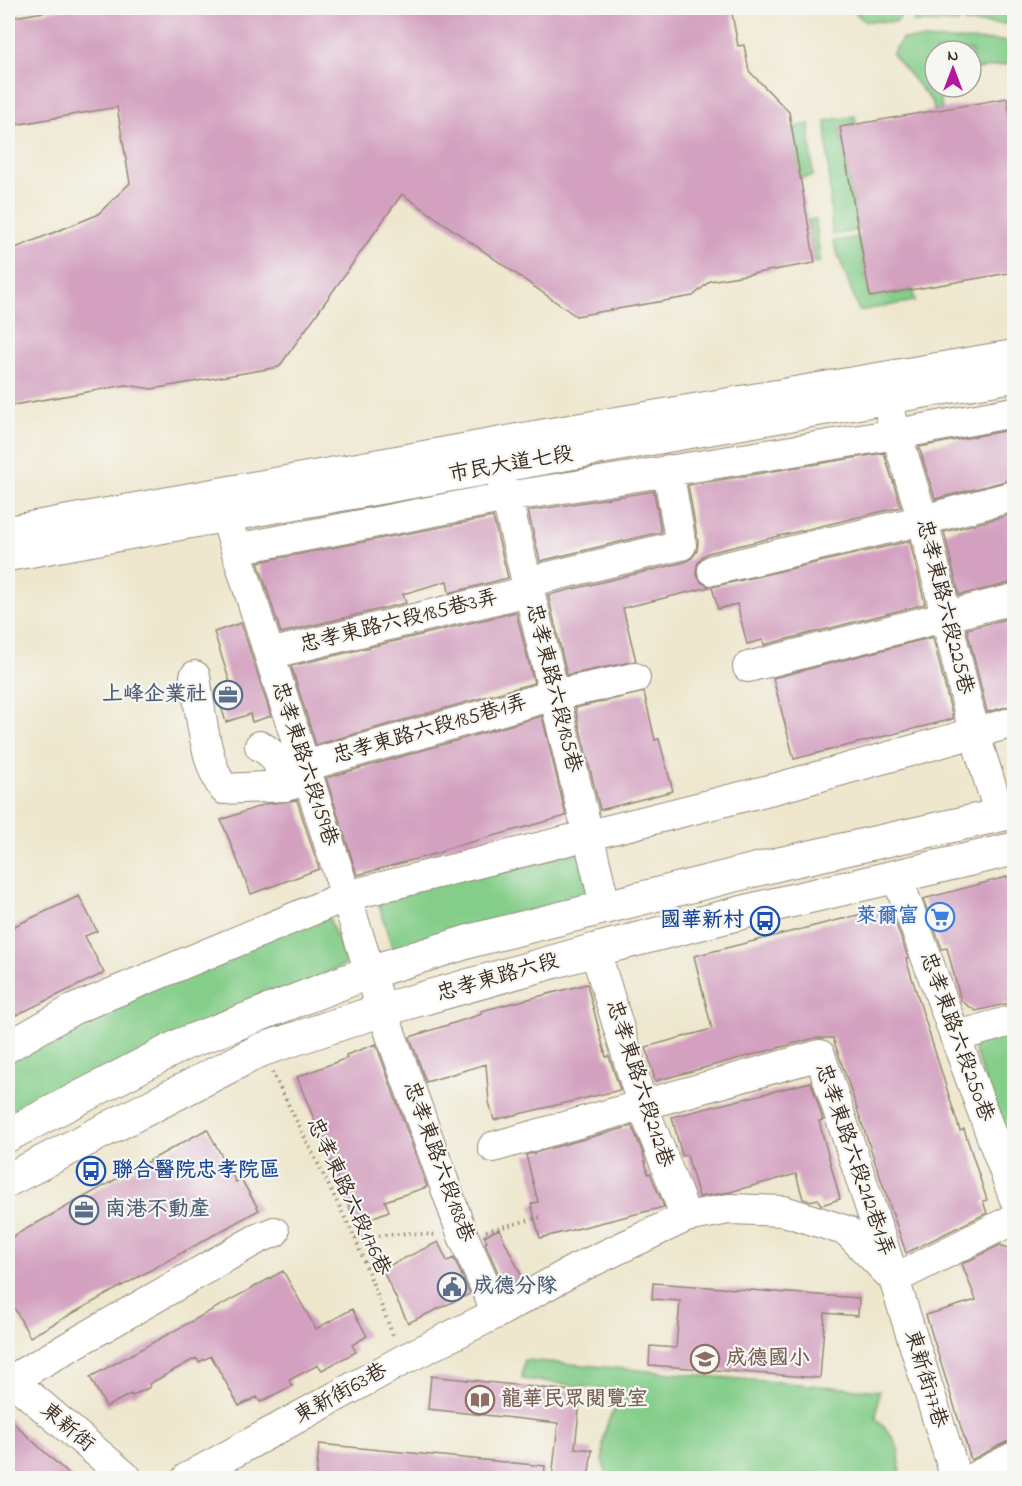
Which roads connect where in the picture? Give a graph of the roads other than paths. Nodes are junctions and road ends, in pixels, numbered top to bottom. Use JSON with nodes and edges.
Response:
{"nodes":[{"id":1,"x":1014,"y":355,"type":"edge"},
{"id":2,"x":1014,"y":377,"type":"edge"},
{"id":3,"x":889,"y":398,"type":"junction"},
{"id":4,"x":1014,"y":412,"type":"edge"},
{"id":5,"x":897,"y":434,"type":"junction"},
{"id":6,"x":500,"y":467,"type":"junction"},
{"id":7,"x":668,"y":470,"type":"junction"},
{"id":8,"x":1014,"y":496,"type":"edge"},
{"id":9,"x":507,"y":497,"type":"junction"},
{"id":10,"x":226,"y":518,"type":"junction"},
{"id":11,"x":923,"y":520,"type":"junction"},
{"id":12,"x":8,"y":531,"type":"edge"},
{"id":13,"x":236,"y":549,"type":"junction"},
{"id":14,"x":8,"y":556,"type":"edge"},
{"id":15,"x":713,"y":570,"type":"dead end"},
{"id":16,"x":528,"y":586,"type":"junction"},
{"id":17,"x":1014,"y":599,"type":"edge"},
{"id":18,"x":947,"y":616,"type":"junction"},
{"id":19,"x":269,"y":654,"type":"junction"},
{"id":20,"x":748,"y":668,"type":"dead end"},
{"id":21,"x":195,"y":676,"type":"dead end"},
{"id":22,"x":635,"y":678,"type":"dead end"},
{"id":23,"x":554,"y":695,"type":"junction"},
{"id":24,"x":1014,"y":722,"type":"edge"},
{"id":25,"x":974,"y":732,"type":"junction"},
{"id":26,"x":260,"y":746,"type":"dead end"},
{"id":27,"x":299,"y":777,"type":"junction"},
{"id":28,"x":1007,"y":813,"type":"edge"},
{"id":29,"x":588,"y":835,"type":"junction"},
{"id":30,"x":1014,"y":849,"type":"edge"},
{"id":31,"x":897,"y":877,"type":"junction"},
{"id":32,"x":346,"y":896,"type":"junction"},
{"id":33,"x":606,"y":909,"type":"junction"},
{"id":34,"x":596,"y":950,"type":"junction"},
{"id":35,"x":370,"y":972,"type":"junction"},
{"id":36,"x":382,"y":1010,"type":"junction"},
{"id":37,"x":1014,"y":1020,"type":"edge"},
{"id":38,"x":955,"y":1037,"type":"junction"},
{"id":39,"x":8,"y":1047,"type":"edge"},
{"id":40,"x":642,"y":1104,"type":"junction"},
{"id":41,"x":8,"y":1135,"type":"edge"},
{"id":42,"x":493,"y":1147,"type":"dead end"},
{"id":43,"x":8,"y":1180,"type":"edge"},
{"id":44,"x":1014,"y":1197,"type":"edge"},
{"id":45,"x":686,"y":1217,"type":"junction"},
{"id":46,"x":1014,"y":1219,"type":"edge"},
{"id":47,"x":274,"y":1232,"type":"dead end"},
{"id":48,"x":894,"y":1279,"type":"junction"},
{"id":49,"x":497,"y":1313,"type":"junction"},
{"id":50,"x":9,"y":1378,"type":"edge"},
{"id":51,"x":1014,"y":1457,"type":"edge"},
{"id":52,"x":127,"y":1479,"type":"edge"},
{"id":53,"x":187,"y":1479,"type":"edge"},
{"id":54,"x":956,"y":1479,"type":"edge"},
{"id":55,"x":973,"y":1479,"type":"edge"}],
"edges":[{"from":1,"to":12,"type":"street","name":"市民大道七段"},
{"from":2,"to":3,"type":"street","name":"市民大道七段"},
{"from":3,"to":5,"type":"street","name":"忠孝東路六段225巷"},
{"from":3,"to":6,"type":"street","name":"市民大道七段"},
{"from":4,"to":5,"type":"street"},
{"from":5,"to":7,"type":"street"},
{"from":5,"to":11,"type":"street","name":"忠孝東路六段225巷"},
{"from":6,"to":9,"type":"street","name":"忠孝東路六段185巷"},
{"from":6,"to":10,"type":"street","name":"市民大道七段"},
{"from":7,"to":9,"type":"street"},
{"from":7,"to":16,"type":"street","name":"忠孝東路六段185巷3弄"},
{"from":8,"to":11,"type":"street"},
{"from":9,"to":13,"type":"street"},
{"from":9,"to":16,"type":"street","name":"忠孝東路六段185巷"},
{"from":10,"to":13,"type":"street","name":"忠孝東路六段159巷"},
{"from":10,"to":14,"type":"street","name":"市民大道七段"},
{"from":11,"to":15,"type":"street"},
{"from":11,"to":18,"type":"street","name":"忠孝東路六段225巷"},
{"from":13,"to":19,"type":"street","name":"忠孝東路六段159巷"},
{"from":16,"to":19,"type":"street","name":"忠孝東路六段185巷3弄"},
{"from":16,"to":23,"type":"street","name":"忠孝東路六段185巷"},
{"from":17,"to":18,"type":"street"},
{"from":18,"to":20,"type":"street"},
{"from":18,"to":25,"type":"street","name":"忠孝東路六段225巷"},
{"from":19,"to":27,"type":"street","name":"忠孝東路六段159巷"},
{"from":21,"to":27,"type":"street","name":"忠孝東路六段185巷1弄"},
{"from":22,"to":23,"type":"street","name":"忠孝東路六段185巷1弄"},
{"from":23,"to":27,"type":"street","name":"忠孝東路六段185巷1弄"},
{"from":23,"to":29,"type":"street","name":"忠孝東路六段185巷"},
{"from":24,"to":25,"type":"street"},
{"from":25,"to":28,"type":"street","name":"忠孝東路六段225巷"},
{"from":25,"to":29,"type":"street"},
{"from":26,"to":27,"type":"street"},
{"from":27,"to":32,"type":"street","name":"忠孝東路六段159巷"},
{"from":28,"to":33,"type":"main road","name":"忠孝東路六段"},
{"from":29,"to":32,"type":"street"},
{"from":29,"to":33,"type":"street","name":"忠孝東路六段185巷"},
{"from":30,"to":31,"type":"main road","name":"忠孝東路六段"},
{"from":31,"to":34,"type":"main road","name":"忠孝東路六段"},
{"from":31,"to":38,"type":"street","name":"忠孝東路六段250巷"},
{"from":32,"to":35,"type":"street","name":"忠孝東路六段159巷"},
{"from":32,"to":39,"type":"street"},
{"from":33,"to":35,"type":"main road","name":"忠孝東路六段"},
{"from":34,"to":36,"type":"main road","name":"忠孝東路六段"},
{"from":34,"to":40,"type":"street","name":"忠孝東路六段212巷"},
{"from":35,"to":36,"type":"street","name":"忠孝東路六段159巷"},
{"from":35,"to":41,"type":"main road","name":"忠孝東路六段"},
{"from":36,"to":43,"type":"main road","name":"忠孝東路六段"},
{"from":36,"to":49,"type":"street","name":"忠孝東路六段188巷"},
{"from":37,"to":38,"type":"street"},
{"from":38,"to":44,"type":"street","name":"忠孝東路六段250巷"},
{"from":40,"to":42,"type":"street","name":"忠孝東路六段212巷1弄"},
{"from":40,"to":45,"type":"street","name":"忠孝東路六段212巷"},
{"from":40,"to":48,"type":"street","name":"忠孝東路六段212巷1弄"},
{"from":45,"to":48,"type":"street","name":"東新街63巷"},
{"from":45,"to":49,"type":"street","name":"東新街63巷"},
{"from":46,"to":48,"type":"street"},
{"from":47,"to":50,"type":"street"},
{"from":48,"to":54,"type":"street","name":"東新街77巷"},
{"from":49,"to":53,"type":"street","name":"東新街63巷"},
{"from":50,"to":52,"type":"street","name":"東新街"},
{"from":51,"to":55,"type":"street"}]}
